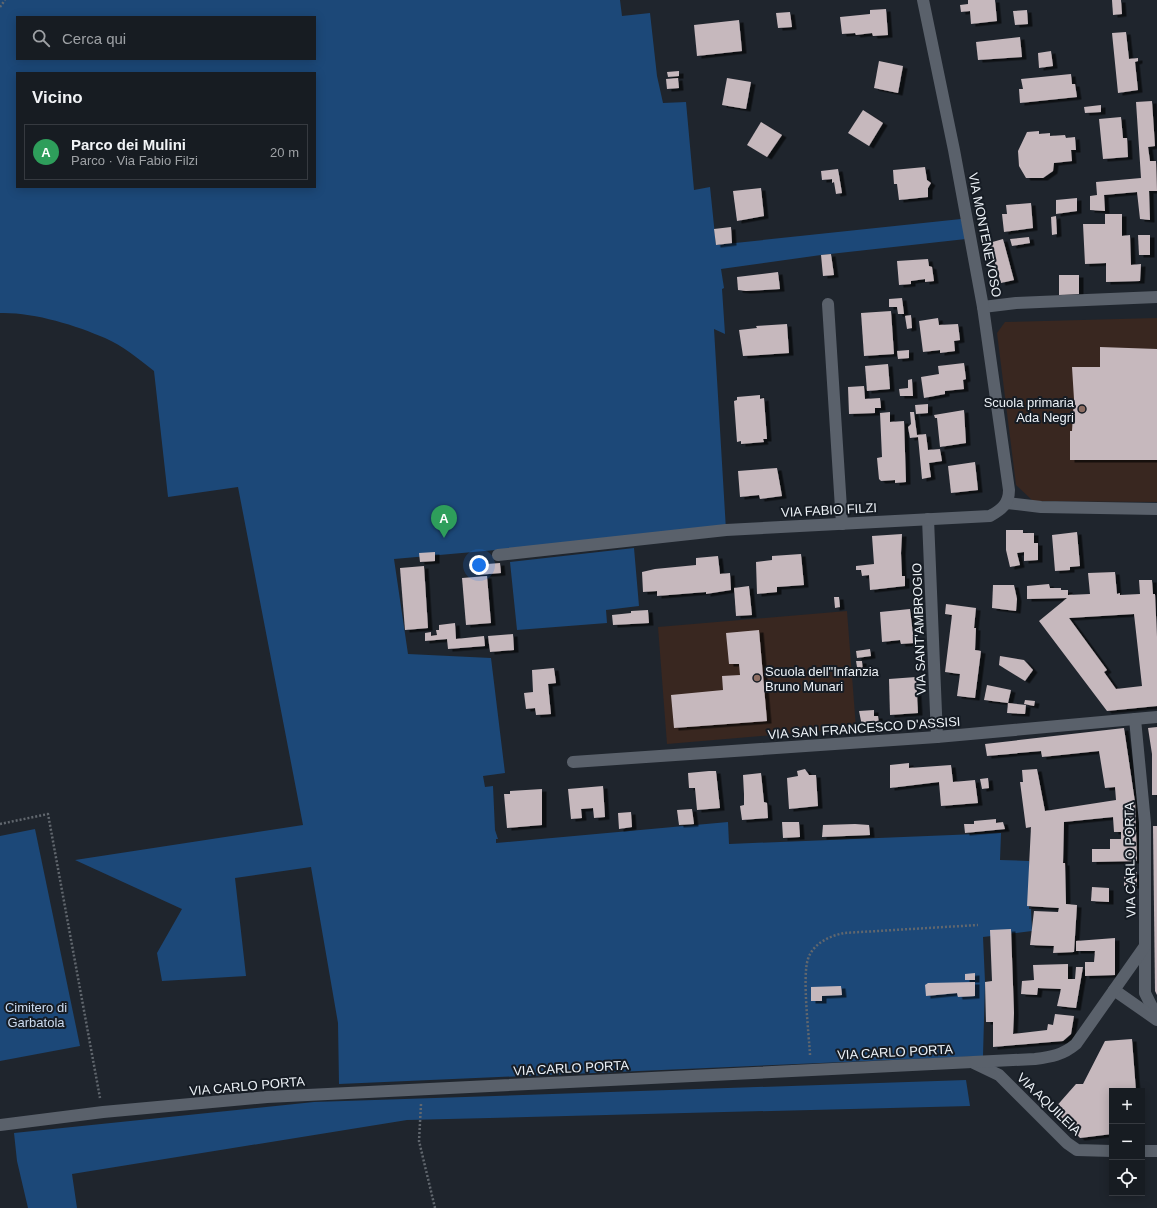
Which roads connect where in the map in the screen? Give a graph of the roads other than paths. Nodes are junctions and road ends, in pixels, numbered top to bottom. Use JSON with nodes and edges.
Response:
{"nodes":[{"id":1,"x":923,"y":0,"type":"edge"},
{"id":2,"x":1157,"y":297,"type":"edge"},
{"id":3,"x":828,"y":304,"type":"dead end"},
{"id":4,"x":983,"y":307,"type":"junction"},
{"id":5,"x":1007,"y":503,"type":"junction"},
{"id":6,"x":1157,"y":509,"type":"edge"},
{"id":7,"x":928,"y":519,"type":"junction"},
{"id":8,"x":842,"y":524,"type":"junction"},
{"id":9,"x":498,"y":555,"type":"dead end"},
{"id":10,"x":1157,"y":717,"type":"edge"},
{"id":11,"x":1135,"y":719,"type":"junction"},
{"id":12,"x":938,"y":737,"type":"junction"},
{"id":13,"x":573,"y":762,"type":"dead end"},
{"id":14,"x":1145,"y":946,"type":"junction"},
{"id":15,"x":1114,"y":990,"type":"junction"},
{"id":16,"x":1157,"y":1019,"type":"edge"},
{"id":17,"x":971,"y":1062,"type":"junction"},
{"id":18,"x":0,"y":1125,"type":"edge"},
{"id":19,"x":1109,"y":1151,"type":"edge"},
{"id":20,"x":1145,"y":1151,"type":"edge"},
{"id":21,"x":1157,"y":1151,"type":"edge"}],
"edges":[{"from":1,"to":4,"type":"street","name":"VIA MONTENEVOSO"},
{"from":2,"to":4,"type":"street","name":"VIA MONTENEVOSO"},
{"from":3,"to":8,"type":"street"},
{"from":4,"to":5,"type":"street"},
{"from":5,"to":6,"type":"street"},
{"from":5,"to":7,"type":"street","name":"VIA FABIO FILZI"},
{"from":7,"to":8,"type":"street","name":"VIA FABIO FILZI"},
{"from":7,"to":12,"type":"street","name":"VIA SANT'AMBROGIO"},
{"from":8,"to":9,"type":"street","name":"VIA FABIO FILZI"},
{"from":10,"to":11,"type":"street","name":"VIA SAN FRANCESCO D'ASSISI"},
{"from":11,"to":12,"type":"street","name":"VIA SAN FRANCESCO D'ASSISI"},
{"from":11,"to":14,"type":"street","name":"VIA CARLO PORTA"},
{"from":12,"to":13,"type":"street","name":"VIA SAN FRANCESCO D'ASSISI"},
{"from":14,"to":15,"type":"street","name":"VIA CARLO PORTA"},
{"from":14,"to":16,"type":"street"},
{"from":15,"to":16,"type":"street"},
{"from":15,"to":17,"type":"street","name":"VIA CARLO PORTA"},
{"from":17,"to":18,"type":"street","name":"VIA CARLO PORTA"},
{"from":17,"to":19,"type":"street","name":"VIA AQUILEIA"},
{"from":20,"to":21,"type":"street"}]}
